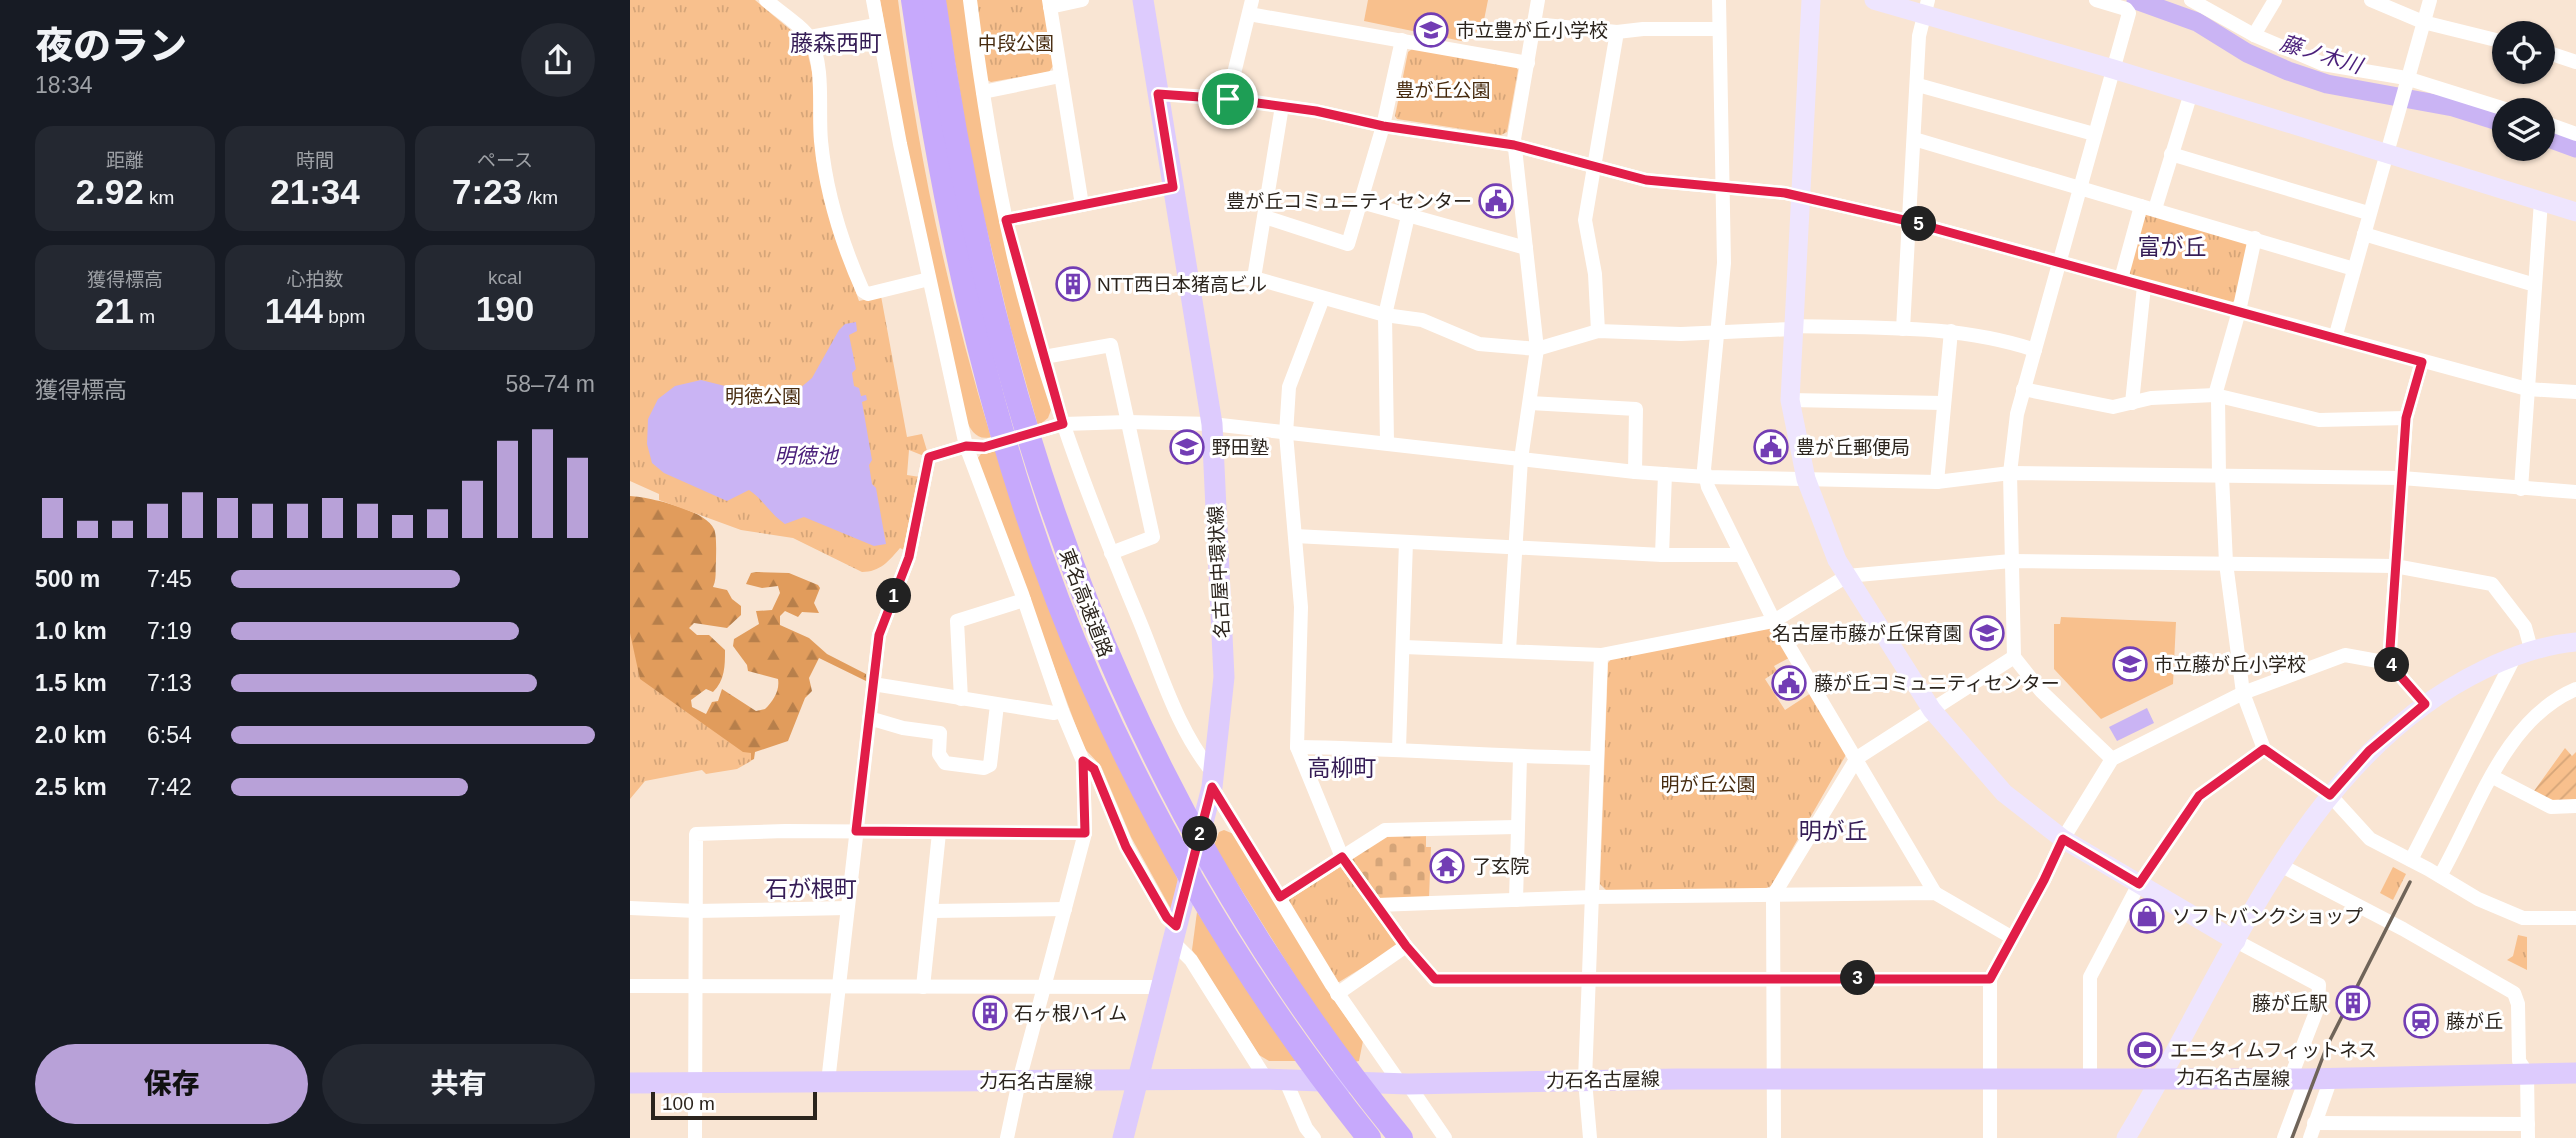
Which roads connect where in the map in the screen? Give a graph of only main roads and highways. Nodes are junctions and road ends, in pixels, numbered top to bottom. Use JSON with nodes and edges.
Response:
{"nodes":[{"id":1,"x":914,"y":0,"type":"edge"},
{"id":2,"x":934,"y":0,"type":"edge"},
{"id":3,"x":1143,"y":0,"type":"edge"},
{"id":4,"x":1013,"y":428,"type":"junction"},
{"id":5,"x":1022,"y":456,"type":"junction"},
{"id":6,"x":2576,"y":1073,"type":"edge"},
{"id":7,"x":1138,"y":1081,"type":"junction"},
{"id":8,"x":630,"y":1083,"type":"edge"},
{"id":9,"x":1128,"y":1137,"type":"edge"},
{"id":10,"x":1369,"y":1138,"type":"edge"},
{"id":11,"x":1401,"y":1138,"type":"edge"}],
"edges":[{"from":1,"to":4,"type":"highway","name":"東名高速道路"},
{"from":2,"to":4,"type":"highway","name":"東名高速道路"},
{"from":3,"to":7,"type":"main road","name":"名古屋中環状線"},
{"from":4,"to":5,"type":"highway","name":"東名高速道路"},
{"from":5,"to":10,"type":"highway","name":"東名高速道路"},
{"from":5,"to":11,"type":"highway","name":"東名高速道路"},
{"from":6,"to":7,"type":"main road","name":"力石名古屋線"},
{"from":7,"to":8,"type":"main road","name":"力石名古屋線"},
{"from":7,"to":9,"type":"main road","name":"名古屋中環状線"}]}
